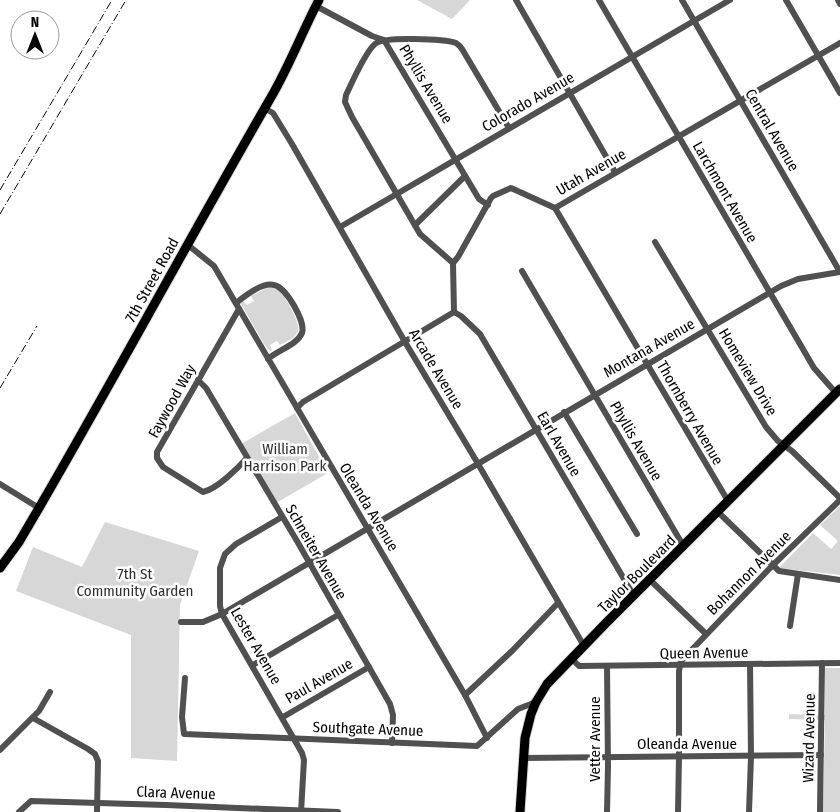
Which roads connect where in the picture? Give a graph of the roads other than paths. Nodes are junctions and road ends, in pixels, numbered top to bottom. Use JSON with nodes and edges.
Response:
{"nodes":[{"id":1,"x":516,"y":0,"type":"edge"},
{"id":2,"x":599,"y":0,"type":"edge"},
{"id":3,"x":682,"y":0,"type":"edge"},
{"id":4,"x":730,"y":0,"type":"edge"},
{"id":5,"x":786,"y":0,"type":"edge"},
{"id":6,"x":838,"y":0,"type":"edge"},
{"id":7,"x":318,"y":3,"type":"edge"},
{"id":8,"x":840,"y":4,"type":"edge"},
{"id":9,"x":694,"y":21,"type":"junction"},
{"id":10,"x":384,"y":40,"type":"junction"},
{"id":11,"x":840,"y":43,"type":"edge"},
{"id":12,"x":818,"y":56,"type":"junction"},
{"id":13,"x":632,"y":57,"type":"junction"},
{"id":14,"x":570,"y":93,"type":"junction"},
{"id":15,"x":840,"y":93,"type":"edge"},
{"id":16,"x":740,"y":101,"type":"junction"},
{"id":17,"x":264,"y":108,"type":"junction"},
{"id":18,"x":509,"y":128,"type":"junction"},
{"id":19,"x":678,"y":137,"type":"junction"},
{"id":20,"x":455,"y":160,"type":"junction"},
{"id":21,"x":615,"y":172,"type":"junction"},
{"id":22,"x":465,"y":176,"type":"junction"},
{"id":23,"x":397,"y":194,"type":"junction"},
{"id":24,"x":488,"y":205,"type":"junction"},
{"id":25,"x":555,"y":208,"type":"junction"},
{"id":26,"x":415,"y":225,"type":"junction"},
{"id":27,"x":340,"y":227,"type":"junction"},
{"id":28,"x":655,"y":242,"type":"dead end"},
{"id":29,"x":188,"y":245,"type":"junction"},
{"id":30,"x":453,"y":264,"type":"junction"},
{"id":31,"x":522,"y":271,"type":"dead end"},
{"id":32,"x":840,"y":272,"type":"edge"},
{"id":33,"x":769,"y":292,"type":"junction"},
{"id":34,"x":238,"y":306,"type":"junction"},
{"id":35,"x":454,"y":312,"type":"junction"},
{"id":36,"x":707,"y":328,"type":"junction"},
{"id":37,"x":405,"y":342,"type":"junction"},
{"id":38,"x":268,"y":359,"type":"junction"},
{"id":39,"x":647,"y":364,"type":"junction"},
{"id":40,"x":198,"y":380,"type":"junction"},
{"id":41,"x":838,"y":391,"type":"edge"},
{"id":42,"x":594,"y":395,"type":"junction"},
{"id":43,"x":297,"y":408,"type":"junction"},
{"id":44,"x":564,"y":412,"type":"junction"},
{"id":45,"x":536,"y":429,"type":"junction"},
{"id":46,"x":785,"y":445,"type":"junction"},
{"id":47,"x":247,"y":458,"type":"junction"},
{"id":48,"x":478,"y":463,"type":"junction"},
{"id":49,"x":0,"y":484,"type":"edge"},
{"id":50,"x":840,"y":499,"type":"edge"},
{"id":51,"x":728,"y":501,"type":"junction"},
{"id":52,"x":39,"y":508,"type":"junction"},
{"id":53,"x":718,"y":512,"type":"junction"},
{"id":54,"x":282,"y":517,"type":"junction"},
{"id":55,"x":368,"y":528,"type":"junction"},
{"id":56,"x":637,"y":534,"type":"dead end"},
{"id":57,"x":684,"y":546,"type":"junction"},
{"id":58,"x":309,"y":563,"type":"junction"},
{"id":59,"x":772,"y":566,"type":"junction"},
{"id":60,"x":0,"y":568,"type":"edge"},
{"id":61,"x":798,"y":574,"type":"junction"},
{"id":62,"x":650,"y":580,"type":"junction"},
{"id":63,"x":840,"y":580,"type":"edge"},
{"id":64,"x":634,"y":596,"type":"junction"},
{"id":65,"x":558,"y":603,"type":"junction"},
{"id":66,"x":222,"y":614,"type":"junction"},
{"id":67,"x":338,"y":615,"type":"junction"},
{"id":68,"x":180,"y":622,"type":"dead end"},
{"id":69,"x":790,"y":626,"type":"dead end"},
{"id":70,"x":706,"y":634,"type":"junction"},
{"id":71,"x":584,"y":646,"type":"junction"},
{"id":72,"x":571,"y":658,"type":"junction"},
{"id":73,"x":822,"y":663,"type":"junction"},
{"id":74,"x":840,"y":663,"type":"edge"},
{"id":75,"x":750,"y":664,"type":"junction"},
{"id":76,"x":680,"y":665,"type":"junction"},
{"id":77,"x":253,"y":666,"type":"junction"},
{"id":78,"x":607,"y":666,"type":"junction"},
{"id":79,"x":369,"y":667,"type":"junction"},
{"id":80,"x":186,"y":678,"type":"dead end"},
{"id":81,"x":50,"y":692,"type":"dead end"},
{"id":82,"x":465,"y":696,"type":"junction"},
{"id":83,"x":536,"y":702,"type":"junction"},
{"id":84,"x":283,"y":717,"type":"junction"},
{"id":85,"x":33,"y":718,"type":"junction"},
{"id":86,"x":294,"y":738,"type":"junction"},
{"id":87,"x":487,"y":738,"type":"junction"},
{"id":88,"x":392,"y":743,"type":"junction"},
{"id":89,"x":0,"y":750,"type":"edge"},
{"id":90,"x":821,"y":755,"type":"junction"},
{"id":91,"x":608,"y":757,"type":"junction"},
{"id":92,"x":680,"y":757,"type":"junction"},
{"id":93,"x":751,"y":757,"type":"junction"},
{"id":94,"x":524,"y":758,"type":"junction"},
{"id":95,"x":98,"y":803,"type":"junction"},
{"id":96,"x":301,"y":811,"type":"edge"},
{"id":97,"x":19,"y":812,"type":"edge"},
{"id":98,"x":97,"y":812,"type":"edge"},
{"id":99,"x":338,"y":812,"type":"edge"},
{"id":100,"x":520,"y":812,"type":"edge"},
{"id":101,"x":606,"y":812,"type":"edge"},
{"id":102,"x":678,"y":812,"type":"edge"},
{"id":103,"x":749,"y":812,"type":"edge"},
{"id":104,"x":820,"y":812,"type":"edge"}],
"edges":[{"from":1,"to":14,"type":"street"},
{"from":2,"to":13,"type":"street","name":"Larchmont Avenue"},
{"from":3,"to":9,"type":"street","name":"Central Avenue"},
{"from":4,"to":9,"type":"street","name":"Colorado Avenue"},
{"from":5,"to":12,"type":"street"},
{"from":6,"to":8,"type":"street"},
{"from":7,"to":10,"type":"street","name":"Phyllis Avenue"},
{"from":7,"to":17,"type":"main road","name":"7th Street Road"},
{"from":9,"to":13,"type":"street","name":"Colorado Avenue"},
{"from":9,"to":16,"type":"street","name":"Central Avenue"},
{"from":10,"to":18,"type":"street"},
{"from":10,"to":20,"type":"street","name":"Phyllis Avenue"},
{"from":10,"to":23,"type":"street"},
{"from":11,"to":12,"type":"street","name":"Utah Avenue"},
{"from":12,"to":15,"type":"street"},
{"from":12,"to":16,"type":"street","name":"Utah Avenue"},
{"from":13,"to":14,"type":"street","name":"Colorado Avenue"},
{"from":13,"to":19,"type":"street","name":"Larchmont Avenue"},
{"from":14,"to":18,"type":"street","name":"Colorado Avenue"},
{"from":14,"to":21,"type":"street"},
{"from":16,"to":19,"type":"street","name":"Utah Avenue"},
{"from":16,"to":32,"type":"street","name":"Central Avenue"},
{"from":17,"to":27,"type":"street","name":"Arcade Avenue"},
{"from":17,"to":29,"type":"main road","name":"7th Street Road"},
{"from":18,"to":20,"type":"street","name":"Colorado Avenue"},
{"from":19,"to":21,"type":"street","name":"Utah Avenue"},
{"from":19,"to":33,"type":"street","name":"Larchmont Avenue"},
{"from":20,"to":22,"type":"street","name":"Phyllis Avenue"},
{"from":20,"to":23,"type":"street","name":"Colorado Avenue"},
{"from":21,"to":25,"type":"street","name":"Utah Avenue"},
{"from":22,"to":24,"type":"street","name":"Phyllis Avenue"},
{"from":22,"to":26,"type":"street"},
{"from":23,"to":26,"type":"street"},
{"from":23,"to":27,"type":"street","name":"Colorado Avenue"},
{"from":24,"to":25,"type":"street","name":"Utah Avenue"},
{"from":24,"to":30,"type":"street","name":"Utah Avenue"},
{"from":25,"to":39,"type":"street","name":"Thornberry Avenue"},
{"from":26,"to":30,"type":"street"},
{"from":27,"to":37,"type":"street","name":"Arcade Avenue"},
{"from":28,"to":36,"type":"street","name":"Homeview Drive"},
{"from":29,"to":34,"type":"street","name":"Oleanda Avenue"},
{"from":29,"to":52,"type":"main road","name":"7th Street Road"},
{"from":30,"to":35,"type":"street"},
{"from":31,"to":42,"type":"street","name":"Phyllis Avenue"},
{"from":32,"to":33,"type":"street","name":"Montana Avenue"},
{"from":33,"to":36,"type":"street","name":"Montana Avenue"},
{"from":33,"to":41,"type":"street","name":"Larchmont Avenue"},
{"from":34,"to":38,"type":"street","name":"Oleanda Avenue"},
{"from":34,"to":38,"type":"street"},
{"from":34,"to":40,"type":"street","name":"Faywood Way"},
{"from":35,"to":37,"type":"street"},
{"from":35,"to":45,"type":"street","name":"Earl Avenue"},
{"from":36,"to":39,"type":"street","name":"Montana Avenue"},
{"from":36,"to":46,"type":"street","name":"Homeview Drive"},
{"from":37,"to":43,"type":"street"},
{"from":37,"to":48,"type":"street","name":"Arcade Avenue"},
{"from":38,"to":43,"type":"street","name":"Oleanda Avenue"},
{"from":39,"to":42,"type":"street","name":"Montana Avenue"},
{"from":39,"to":51,"type":"street","name":"Thornberry Avenue"},
{"from":40,"to":47,"type":"street","name":"Schneiter Avenue"},
{"from":40,"to":47,"type":"street","name":"Faywood Way"},
{"from":41,"to":46,"type":"main road","name":"Taylor Boulevard"},
{"from":42,"to":44,"type":"street","name":"Montana Avenue"},
{"from":42,"to":57,"type":"street","name":"Phyllis Avenue"},
{"from":43,"to":55,"type":"street","name":"Oleanda Avenue"},
{"from":44,"to":45,"type":"street","name":"Montana Avenue"},
{"from":44,"to":56,"type":"street"},
{"from":45,"to":48,"type":"street","name":"Montana Avenue"},
{"from":45,"to":64,"type":"street","name":"Earl Avenue"},
{"from":46,"to":50,"type":"street","name":"Homeview Drive"},
{"from":46,"to":51,"type":"main road","name":"Taylor Boulevard"},
{"from":47,"to":54,"type":"street","name":"Schneiter Avenue"},
{"from":48,"to":55,"type":"street","name":"Montana Avenue"},
{"from":48,"to":65,"type":"street","name":"Arcade Avenue"},
{"from":49,"to":52,"type":"street"},
{"from":50,"to":59,"type":"street","name":"Bohannon Avenue"},
{"from":51,"to":53,"type":"main road","name":"Taylor Boulevard"},
{"from":52,"to":60,"type":"main road","name":"7th Street Road"},
{"from":53,"to":57,"type":"main road","name":"Taylor Boulevard"},
{"from":53,"to":59,"type":"street"},
{"from":54,"to":58,"type":"street","name":"Schneiter Avenue"},
{"from":54,"to":66,"type":"street","name":"Lester Avenue"},
{"from":55,"to":58,"type":"street","name":"Montana Avenue"},
{"from":55,"to":82,"type":"street","name":"Oleanda Avenue"},
{"from":57,"to":62,"type":"main road","name":"Taylor Boulevard"},
{"from":58,"to":66,"type":"street","name":"Montana Avenue"},
{"from":58,"to":67,"type":"street","name":"Schneiter Avenue"},
{"from":59,"to":61,"type":"street"},
{"from":59,"to":70,"type":"street","name":"Bohannon Avenue"},
{"from":61,"to":63,"type":"street"},
{"from":61,"to":69,"type":"street"},
{"from":62,"to":64,"type":"main road","name":"Taylor Boulevard"},
{"from":62,"to":70,"type":"street"},
{"from":64,"to":71,"type":"main road","name":"Taylor Boulevard"},
{"from":65,"to":71,"type":"street","name":"Arcade Avenue"},
{"from":65,"to":82,"type":"street"},
{"from":66,"to":68,"type":"street","name":"Montana Avenue"},
{"from":66,"to":77,"type":"street","name":"Lester Avenue"},
{"from":67,"to":77,"type":"street"},
{"from":67,"to":79,"type":"street","name":"Schneiter Avenue"},
{"from":70,"to":76,"type":"street","name":"Bohannon Avenue"},
{"from":71,"to":72,"type":"main road","name":"Taylor Boulevard"},
{"from":72,"to":78,"type":"street","name":"Queen Avenue"},
{"from":72,"to":83,"type":"main road","name":"Taylor Boulevard"},
{"from":73,"to":74,"type":"street","name":"Queen Avenue"},
{"from":73,"to":75,"type":"street","name":"Queen Avenue"},
{"from":73,"to":90,"type":"street","name":"Wizard Avenue"},
{"from":75,"to":76,"type":"street","name":"Queen Avenue"},
{"from":75,"to":93,"type":"street"},
{"from":76,"to":78,"type":"street","name":"Queen Avenue"},
{"from":76,"to":92,"type":"street"},
{"from":77,"to":84,"type":"street","name":"Lester Avenue"},
{"from":78,"to":91,"type":"street","name":"Vetter Avenue"},
{"from":79,"to":84,"type":"street","name":"Paul Avenue"},
{"from":79,"to":88,"type":"street","name":"Schneiter Avenue"},
{"from":80,"to":86,"type":"street","name":"Southgate Avenue"},
{"from":81,"to":85,"type":"street"},
{"from":82,"to":87,"type":"street","name":"Oleanda Avenue"},
{"from":83,"to":87,"type":"street","name":"Southgate Avenue"},
{"from":83,"to":94,"type":"main road","name":"Taylor Boulevard"},
{"from":84,"to":86,"type":"street","name":"Lester Avenue"},
{"from":85,"to":89,"type":"street"},
{"from":85,"to":95,"type":"street"},
{"from":86,"to":88,"type":"street","name":"Southgate Avenue"},
{"from":86,"to":96,"type":"street","name":"Lester Avenue"},
{"from":87,"to":88,"type":"street","name":"Southgate Avenue"},
{"from":90,"to":93,"type":"street","name":"Oleanda Avenue"},
{"from":90,"to":104,"type":"street","name":"Wizard Avenue"},
{"from":91,"to":92,"type":"street","name":"Oleanda Avenue"},
{"from":91,"to":94,"type":"street","name":"Oleanda Avenue"},
{"from":91,"to":101,"type":"street","name":"Vetter Avenue"},
{"from":92,"to":93,"type":"street","name":"Oleanda Avenue"},
{"from":92,"to":102,"type":"street"},
{"from":93,"to":103,"type":"street"},
{"from":94,"to":100,"type":"main road","name":"Taylor Boulevard"},
{"from":95,"to":96,"type":"street","name":"Clara Avenue"},
{"from":95,"to":97,"type":"street","name":"Clara Avenue"},
{"from":95,"to":98,"type":"street"},
{"from":96,"to":99,"type":"street","name":"Clara Avenue"}]}
